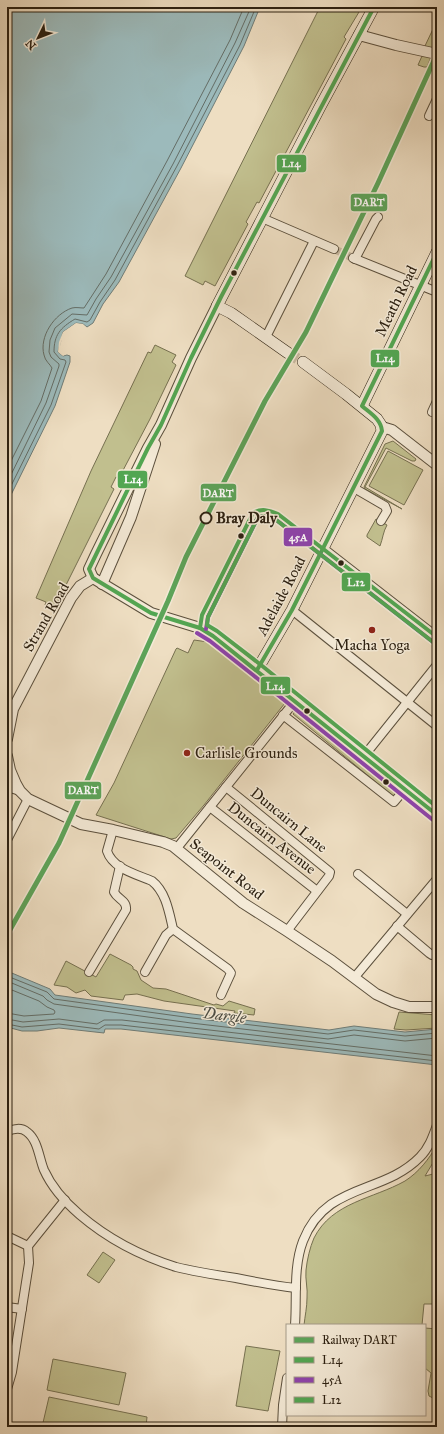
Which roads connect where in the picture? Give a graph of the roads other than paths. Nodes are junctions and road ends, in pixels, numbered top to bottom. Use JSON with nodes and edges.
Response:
{"nodes":[{"id":1,"x":374,"y":7,"type":"edge"},
{"id":2,"x":359,"y":35,"type":"junction"},
{"id":3,"x":437,"y":54,"type":"edge"},
{"id":4,"x":437,"y":99,"type":"edge"},
{"id":5,"x":429,"y":116,"type":"dead end"},
{"id":6,"x":378,"y":217,"type":"dead end"},
{"id":7,"x":262,"y":218,"type":"junction"},
{"id":8,"x":314,"y":241,"type":"junction"},
{"id":9,"x":334,"y":249,"type":"tunnel mouth"},
{"id":10,"x":437,"y":252,"type":"edge"},
{"id":11,"x":420,"y":285,"type":"junction"},
{"id":12,"x":437,"y":292,"type":"edge"},
{"id":13,"x":219,"y":302,"type":"junction"},
{"id":14,"x":266,"y":337,"type":"junction"},
{"id":15,"x":288,"y":353,"type":"tunnel mouth"},
{"id":16,"x":303,"y":362,"type":"tunnel mouth"},
{"id":17,"x":437,"y":401,"type":"edge"},
{"id":18,"x":362,"y":406,"type":"junction"},
{"id":19,"x":432,"y":412,"type":"dead end"},
{"id":20,"x":382,"y":427,"type":"junction"},
{"id":21,"x":437,"y":465,"type":"edge"},
{"id":22,"x":140,"y":477,"type":"junction"},
{"id":23,"x":354,"y":488,"type":"junction"},
{"id":24,"x":381,"y":521,"type":"dead end"},
{"id":25,"x":324,"y":549,"type":"junction"},
{"id":26,"x":93,"y":578,"type":"junction"},
{"id":27,"x":102,"y":584,"type":"junction"},
{"id":28,"x":292,"y":610,"type":"junction"},
{"id":29,"x":437,"y":637,"type":"edge"},
{"id":30,"x":437,"y":665,"type":"edge"},
{"id":31,"x":257,"y":670,"type":"junction"},
{"id":32,"x":295,"y":701,"type":"junction"},
{"id":33,"x":408,"y":702,"type":"junction"},
{"id":34,"x":283,"y":716,"type":"junction"},
{"id":35,"x":437,"y":726,"type":"edge"},
{"id":36,"x":7,"y":736,"type":"edge"},
{"id":37,"x":7,"y":756,"type":"edge"},
{"id":38,"x":364,"y":756,"type":"junction"},
{"id":39,"x":7,"y":787,"type":"edge"},
{"id":40,"x":226,"y":787,"type":"junction"},
{"id":41,"x":405,"y":789,"type":"junction"},
{"id":42,"x":20,"y":790,"type":"junction"},
{"id":43,"x":28,"y":799,"type":"junction"},
{"id":44,"x":210,"y":807,"type":"junction"},
{"id":45,"x":437,"y":815,"type":"edge"},
{"id":46,"x":113,"y":830,"type":"junction"},
{"id":47,"x":7,"y":840,"type":"edge"},
{"id":48,"x":177,"y":848,"type":"junction"},
{"id":49,"x":120,"y":866,"type":"junction"},
{"id":50,"x":358,"y":874,"type":"dead end"},
{"id":51,"x":437,"y":878,"type":"edge"},
{"id":52,"x":317,"y":891,"type":"junction"},
{"id":53,"x":407,"y":914,"type":"junction"},
{"id":54,"x":397,"y":926,"type":"junction"},
{"id":55,"x":173,"y":930,"type":"junction"},
{"id":56,"x":287,"y":931,"type":"junction"},
{"id":57,"x":437,"y":954,"type":"edge"},
{"id":58,"x":89,"y":972,"type":"dead end"},
{"id":59,"x":145,"y":972,"type":"dead end"},
{"id":60,"x":354,"y":978,"type":"junction"},
{"id":61,"x":221,"y":995,"type":"dead end"},
{"id":62,"x":437,"y":1007,"type":"edge"},
{"id":63,"x":437,"y":1125,"type":"edge"},
{"id":64,"x":7,"y":1130,"type":"edge"},
{"id":65,"x":65,"y":1200,"type":"junction"},
{"id":66,"x":7,"y":1236,"type":"edge"},
{"id":67,"x":28,"y":1246,"type":"junction"},
{"id":68,"x":296,"y":1288,"type":"junction"},
{"id":69,"x":7,"y":1307,"type":"edge"},
{"id":70,"x":22,"y":1309,"type":"junction"},
{"id":71,"x":295,"y":1324,"type":"edge"},
{"id":72,"x":9,"y":1378,"type":"edge"},
{"id":73,"x":286,"y":1385,"type":"edge"},
{"id":74,"x":7,"y":1389,"type":"edge"},
{"id":75,"x":282,"y":1427,"type":"edge"}],
"edges":[{"from":1,"to":2,"type":"main road","name":"Strand Road"},
{"from":2,"to":3,"type":"street"},
{"from":2,"to":7,"type":"main road","name":"Strand Road"},
{"from":4,"to":5,"type":"street"},
{"from":6,"to":11,"type":"street"},
{"from":7,"to":8,"type":"street"},
{"from":7,"to":13,"type":"main road","name":"Strand Road"},
{"from":8,"to":9,"type":"street"},
{"from":8,"to":14,"type":"street"},
{"from":10,"to":11,"type":"main road","name":"Meath Road"},
{"from":11,"to":12,"type":"street"},
{"from":11,"to":18,"type":"main road","name":"Meath Road"},
{"from":13,"to":14,"type":"main road"},
{"from":13,"to":22,"type":"street","name":"Strand Road"},
{"from":14,"to":15,"type":"main road"},
{"from":16,"to":18,"type":"main road"},
{"from":17,"to":19,"type":"street"},
{"from":18,"to":20,"type":"main road"},
{"from":20,"to":21,"type":"street"},
{"from":20,"to":23,"type":"main road","name":"Adelaide Road"},
{"from":22,"to":26,"type":"street","name":"Strand Road"},
{"from":22,"to":27,"type":"street"},
{"from":23,"to":24,"type":"street"},
{"from":23,"to":25,"type":"main road","name":"Adelaide Road"},
{"from":25,"to":28,"type":"main road","name":"Adelaide Road"},
{"from":25,"to":29,"type":"street"},
{"from":26,"to":27,"type":"street"},
{"from":26,"to":36,"type":"street","name":"Strand Road"},
{"from":27,"to":31,"type":"street"},
{"from":28,"to":31,"type":"main road","name":"Adelaide Road"},
{"from":28,"to":33,"type":"street"},
{"from":30,"to":33,"type":"street"},
{"from":31,"to":32,"type":"main road"},
{"from":32,"to":34,"type":"street"},
{"from":32,"to":38,"type":"main road"},
{"from":33,"to":35,"type":"street"},
{"from":33,"to":38,"type":"street"},
{"from":34,"to":40,"type":"street"},
{"from":34,"to":41,"type":"street"},
{"from":37,"to":42,"type":"street","name":"Seapoint Road"},
{"from":38,"to":41,"type":"main road"},
{"from":39,"to":42,"type":"street"},
{"from":40,"to":44,"type":"street"},
{"from":40,"to":52,"type":"street","name":"Duncairn Lane"},
{"from":41,"to":45,"type":"main road"},
{"from":42,"to":43,"type":"street","name":"Seapoint Road"},
{"from":43,"to":46,"type":"street","name":"Seapoint Road"},
{"from":43,"to":47,"type":"street"},
{"from":44,"to":48,"type":"street"},
{"from":44,"to":52,"type":"street","name":"Duncairn Avenue"},
{"from":46,"to":48,"type":"street","name":"Seapoint Road"},
{"from":46,"to":49,"type":"street"},
{"from":48,"to":56,"type":"street","name":"Seapoint Road"},
{"from":49,"to":55,"type":"street"},
{"from":49,"to":58,"type":"street"},
{"from":50,"to":53,"type":"street"},
{"from":51,"to":53,"type":"street"},
{"from":52,"to":56,"type":"street"},
{"from":53,"to":54,"type":"street"},
{"from":54,"to":57,"type":"street"},
{"from":54,"to":60,"type":"street"},
{"from":55,"to":59,"type":"street"},
{"from":55,"to":61,"type":"street"},
{"from":56,"to":60,"type":"street","name":"Seapoint Road"},
{"from":60,"to":62,"type":"street","name":"Seapoint Road"},
{"from":63,"to":68,"type":"street"},
{"from":64,"to":65,"type":"street"},
{"from":65,"to":67,"type":"street"},
{"from":65,"to":68,"type":"street"},
{"from":66,"to":67,"type":"street"},
{"from":67,"to":70,"type":"street"},
{"from":68,"to":71,"type":"street"},
{"from":69,"to":70,"type":"street"},
{"from":70,"to":72,"type":"street"},
{"from":72,"to":74,"type":"street"},
{"from":73,"to":75,"type":"street"}]}
